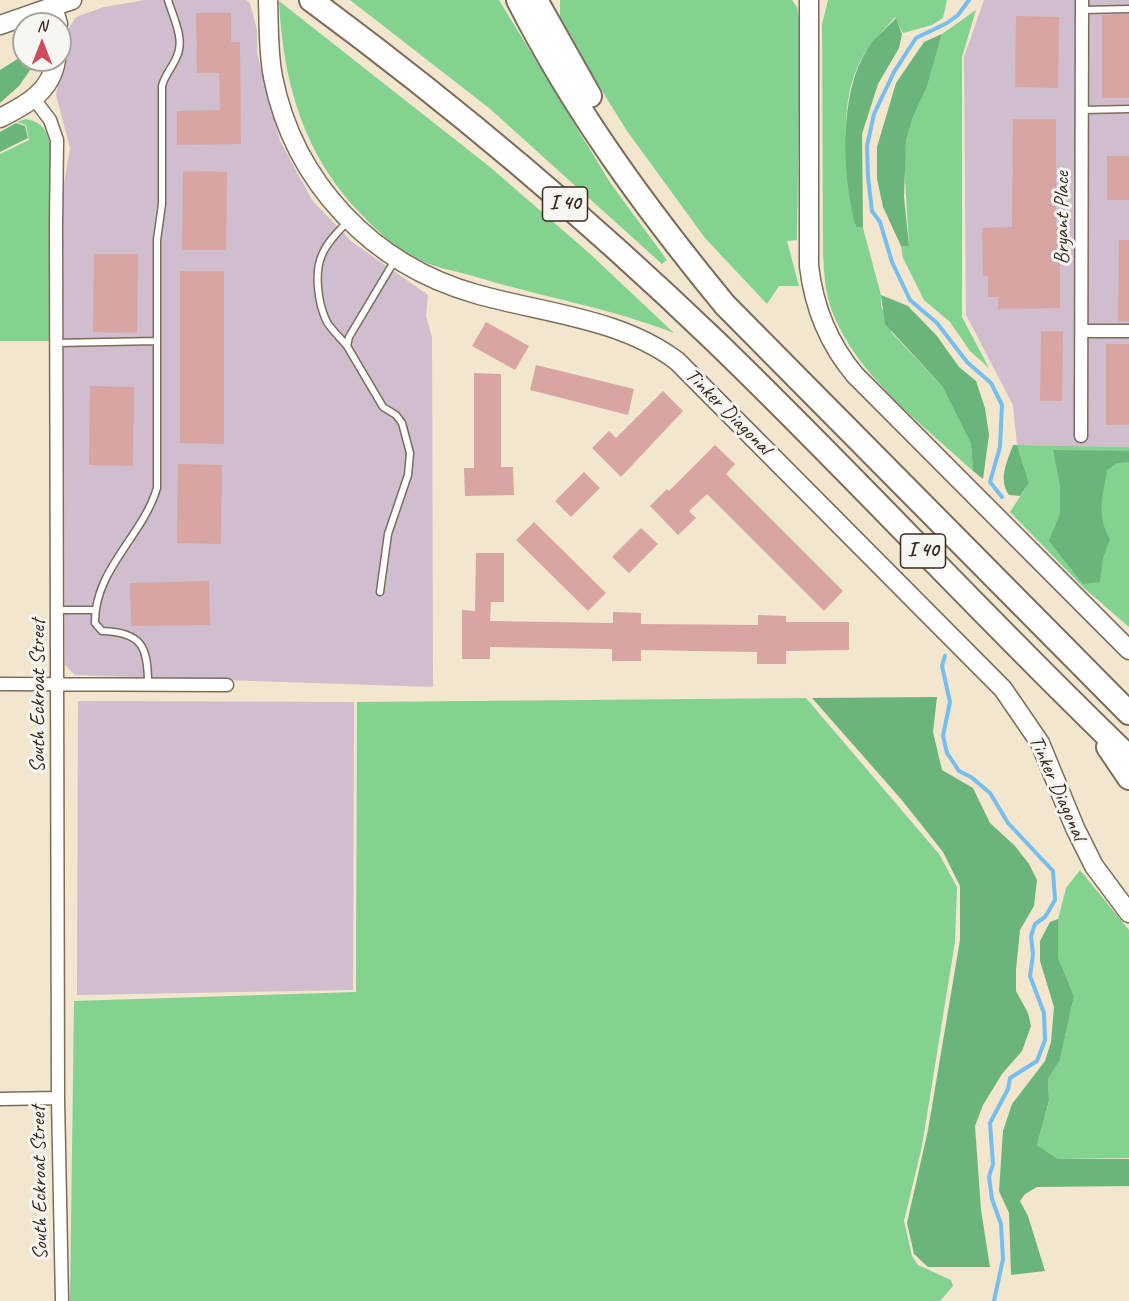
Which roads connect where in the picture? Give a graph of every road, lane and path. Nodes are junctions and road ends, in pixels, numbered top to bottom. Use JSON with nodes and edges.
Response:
{"nodes":[{"id":1,"x":72,"y":0,"type":"edge"},
{"id":2,"x":168,"y":0,"type":"edge"},
{"id":3,"x":268,"y":0,"type":"edge"},
{"id":4,"x":311,"y":0,"type":"edge"},
{"id":5,"x":518,"y":0,"type":"edge"},
{"id":6,"x":536,"y":0,"type":"edge"},
{"id":7,"x":809,"y":0,"type":"edge"},
{"id":8,"x":1119,"y":0,"type":"edge"},
{"id":9,"x":1082,"y":5,"type":"edge"},
{"id":10,"x":53,"y":6,"type":"junction"},
{"id":11,"x":1120,"y":9,"type":"junction"},
{"id":12,"x":1129,"y":9,"type":"edge"},
{"id":13,"x":55,"y":12,"type":"edge"},
{"id":14,"x":0,"y":25,"type":"edge"},
{"id":15,"x":541,"y":26,"type":"junction"},
{"id":16,"x":52,"y":72,"type":"edge"},
{"id":17,"x":34,"y":99,"type":"junction"},
{"id":18,"x":1129,"y":109,"type":"edge"},
{"id":19,"x":1082,"y":110,"type":"junction"},
{"id":20,"x":0,"y":118,"type":"edge"},
{"id":21,"x":348,"y":221,"type":"junction"},
{"id":22,"x":396,"y":259,"type":"junction"},
{"id":23,"x":1082,"y":331,"type":"junction"},
{"id":24,"x":1129,"y":332,"type":"edge"},
{"id":25,"x":157,"y":341,"type":"junction"},
{"id":26,"x":56,"y":343,"type":"junction"},
{"id":27,"x":347,"y":346,"type":"junction"},
{"id":28,"x":1081,"y":436,"type":"dead end"},
{"id":29,"x":1005,"y":588,"type":"junction"},
{"id":30,"x":380,"y":592,"type":"dead end"},
{"id":31,"x":57,"y":610,"type":"junction"},
{"id":32,"x":95,"y":610,"type":"junction"},
{"id":33,"x":1129,"y":651,"type":"edge"},
{"id":34,"x":57,"y":683,"type":"junction"},
{"id":35,"x":0,"y":684,"type":"edge"},
{"id":36,"x":148,"y":684,"type":"junction"},
{"id":37,"x":227,"y":685,"type":"dead end"},
{"id":38,"x":1129,"y":698,"type":"edge"},
{"id":39,"x":1129,"y":713,"type":"edge"},
{"id":40,"x":1089,"y":718,"type":"junction"},
{"id":41,"x":1129,"y":757,"type":"edge"},
{"id":42,"x":1129,"y":778,"type":"edge"},
{"id":43,"x":1129,"y":913,"type":"edge"},
{"id":44,"x":58,"y":1098,"type":"junction"},
{"id":45,"x":0,"y":1099,"type":"edge"},
{"id":46,"x":62,"y":1301,"type":"edge"}],
"edges":[{"from":1,"to":10,"type":"street"},
{"from":2,"to":25,"type":"lane"},
{"from":3,"to":21,"type":"street","name":"Tinker Diagonal"},
{"from":4,"to":40,"type":"highway","name":"Tinker Diagonal","number":"I 40"},
{"from":5,"to":15,"type":"highway"},
{"from":6,"to":15,"type":"highway"},
{"from":7,"to":33,"type":"street"},
{"from":8,"to":11,"type":"lane"},
{"from":9,"to":11,"type":"lane"},
{"from":9,"to":19,"type":"street","name":"Bryant Place"},
{"from":10,"to":13,"type":"street"},
{"from":10,"to":14,"type":"street"},
{"from":11,"to":12,"type":"lane"},
{"from":15,"to":29,"type":"highway","number":"I 40"},
{"from":16,"to":17,"type":"street"},
{"from":17,"to":20,"type":"street"},
{"from":17,"to":26,"type":"street","name":"South Eckroat Street"},
{"from":18,"to":19,"type":"lane"},
{"from":19,"to":23,"type":"street","name":"Bryant Place"},
{"from":21,"to":22,"type":"street","name":"Tinker Diagonal"},
{"from":21,"to":27,"type":"lane"},
{"from":22,"to":27,"type":"lane"},
{"from":22,"to":43,"type":"street","name":"Tinker Diagonal"},
{"from":23,"to":24,"type":"street"},
{"from":23,"to":28,"type":"street","name":"Bryant Place"},
{"from":25,"to":26,"type":"lane"},
{"from":25,"to":32,"type":"lane"},
{"from":26,"to":31,"type":"street","name":"South Eckroat Street"},
{"from":27,"to":30,"type":"lane"},
{"from":29,"to":38,"type":"highway"},
{"from":29,"to":39,"type":"highway","number":"I 40"},
{"from":31,"to":32,"type":"lane"},
{"from":31,"to":34,"type":"street","name":"South Eckroat Street"},
{"from":32,"to":36,"type":"lane"},
{"from":34,"to":35,"type":"street"},
{"from":34,"to":36,"type":"street"},
{"from":34,"to":44,"type":"street","name":"South Eckroat Street"},
{"from":36,"to":37,"type":"street"},
{"from":40,"to":41,"type":"highway","name":"Tinker Diagonal","number":"I 40"},
{"from":40,"to":42,"type":"highway"},
{"from":44,"to":45,"type":"street"},
{"from":44,"to":46,"type":"street","name":"South Eckroat Street"}]}
